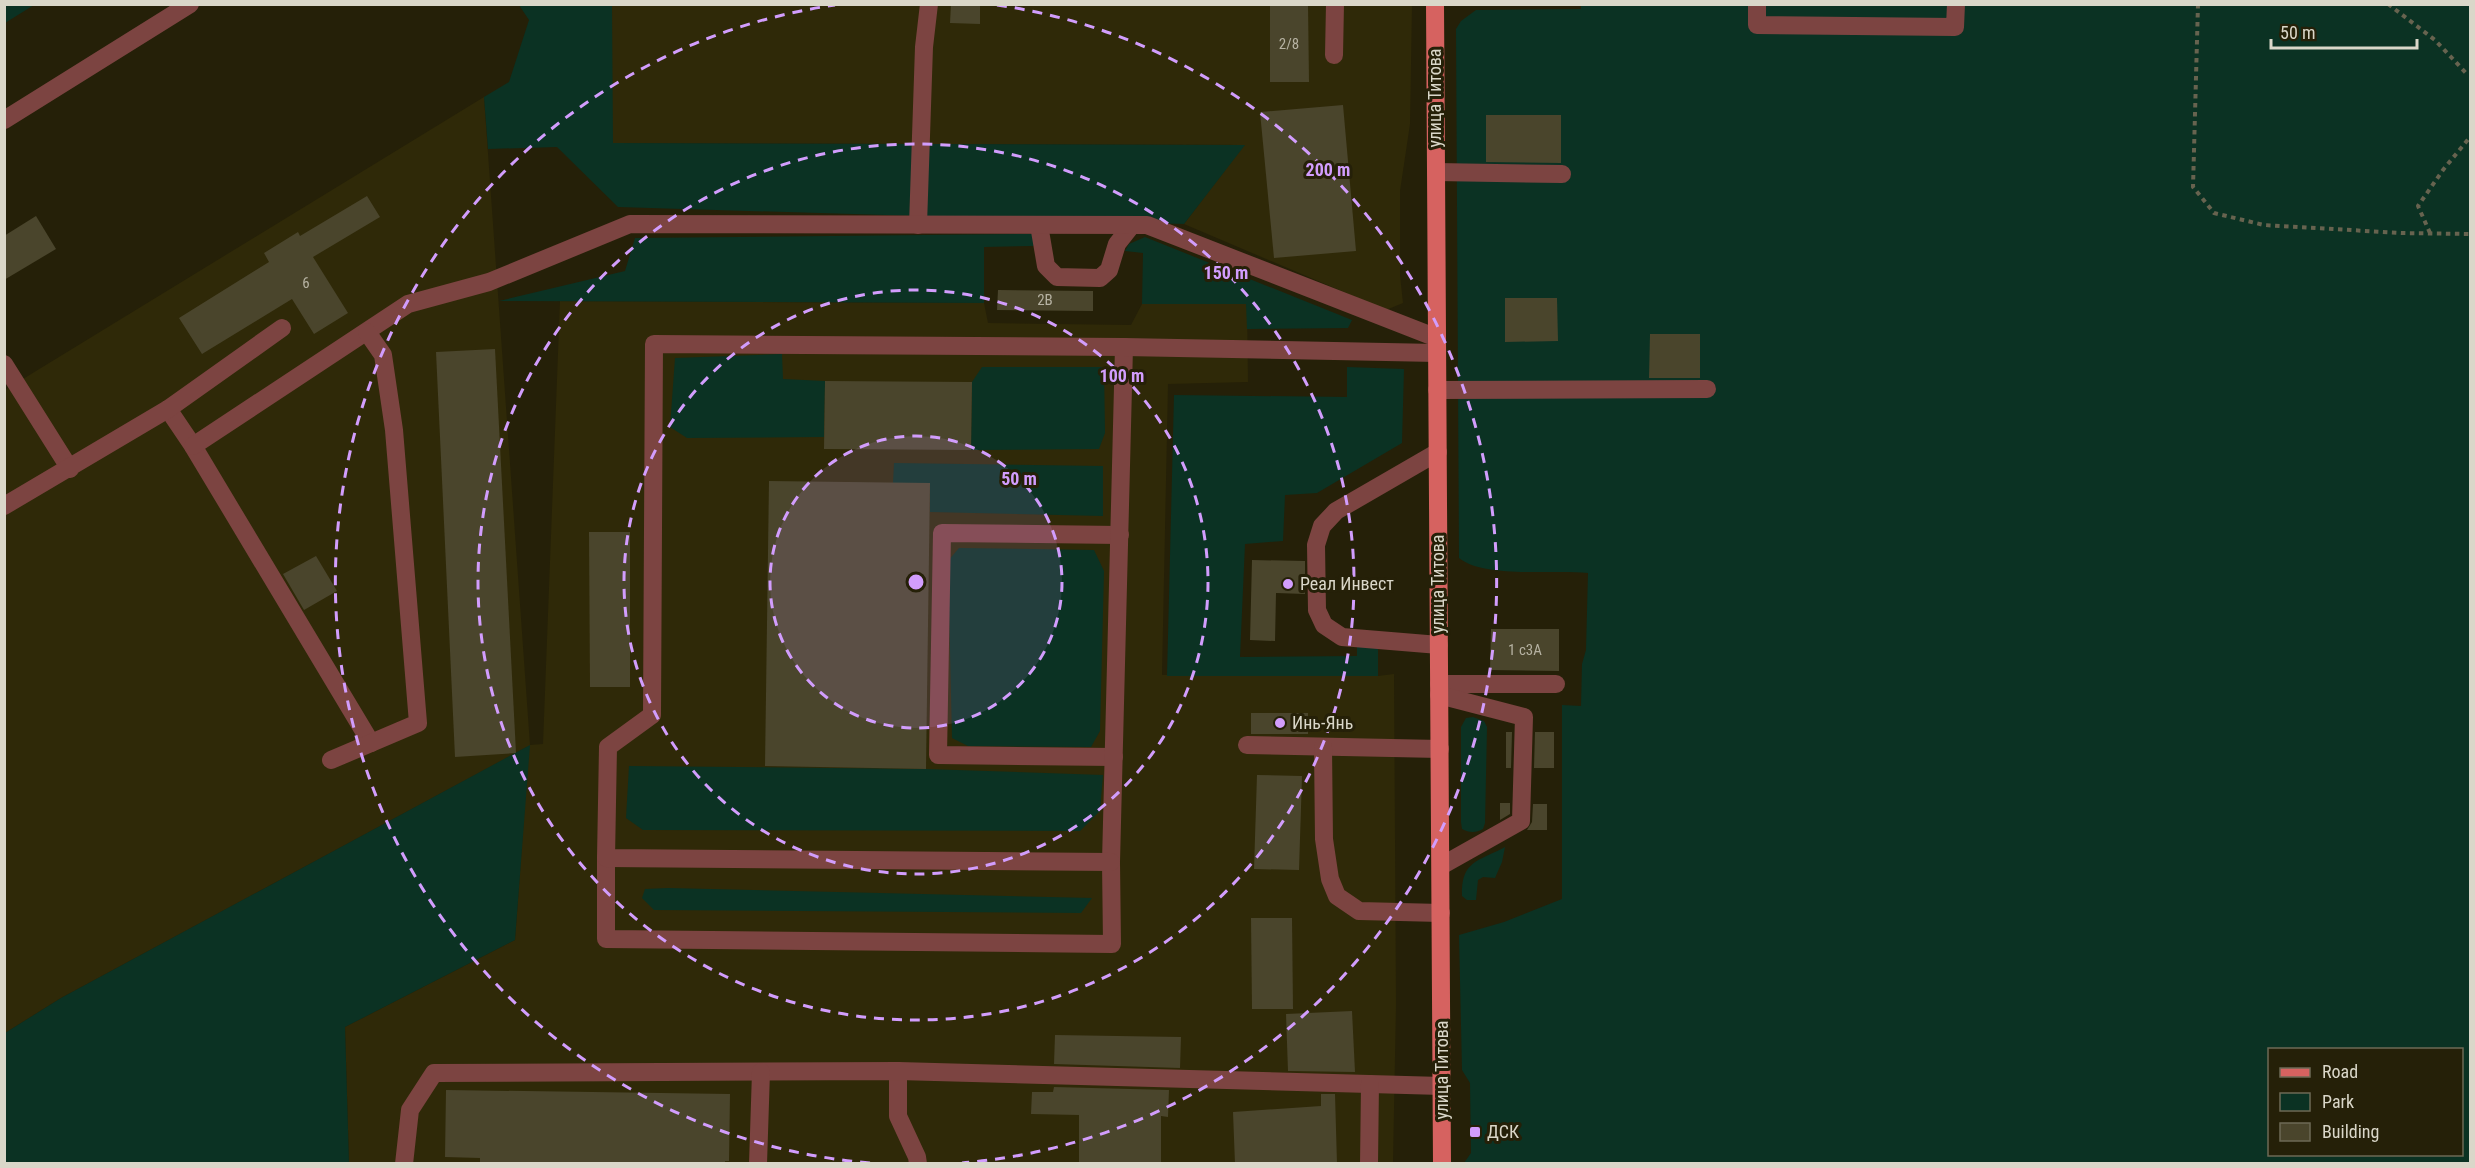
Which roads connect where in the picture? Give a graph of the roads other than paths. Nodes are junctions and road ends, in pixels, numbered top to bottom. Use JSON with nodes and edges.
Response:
{"nodes":[{"id":1,"x":190,"y":4,"type":"edge"},
{"id":2,"x":929,"y":4,"type":"edge"},
{"id":3,"x":1335,"y":4,"type":"edge"},
{"id":4,"x":1435,"y":4,"type":"edge"},
{"id":5,"x":1757,"y":4,"type":"edge"},
{"id":6,"x":1956,"y":4,"type":"edge"},
{"id":7,"x":1334,"y":55,"type":"dead end"},
{"id":8,"x":4,"y":120,"type":"edge"},
{"id":9,"x":1436,"y":172,"type":"junction"},
{"id":10,"x":1562,"y":174,"type":"dead end"},
{"id":11,"x":918,"y":225,"type":"junction"},
{"id":12,"x":1038,"y":225,"type":"junction"},
{"id":13,"x":1132,"y":225,"type":"junction"},
{"id":14,"x":282,"y":328,"type":"dead end"},
{"id":15,"x":367,"y":332,"type":"junction"},
{"id":16,"x":1437,"y":346,"type":"junction"},
{"id":17,"x":1124,"y":347,"type":"junction"},
{"id":18,"x":4,"y":364,"type":"edge"},
{"id":19,"x":1707,"y":389,"type":"dead end"},
{"id":20,"x":1437,"y":390,"type":"junction"},
{"id":21,"x":168,"y":409,"type":"junction"},
{"id":22,"x":193,"y":446,"type":"junction"},
{"id":23,"x":1438,"y":452,"type":"junction"},
{"id":24,"x":70,"y":469,"type":"junction"},
{"id":25,"x":4,"y":506,"type":"edge"},
{"id":26,"x":1120,"y":535,"type":"junction"},
{"id":27,"x":1439,"y":645,"type":"junction"},
{"id":28,"x":1556,"y":684,"type":"dead end"},
{"id":29,"x":1439,"y":689,"type":"junction"},
{"id":30,"x":371,"y":743,"type":"junction"},
{"id":31,"x":1247,"y":745,"type":"dead end"},
{"id":32,"x":1323,"y":747,"type":"junction"},
{"id":33,"x":1440,"y":749,"type":"junction"},
{"id":34,"x":1114,"y":757,"type":"junction"},
{"id":35,"x":331,"y":760,"type":"dead end"},
{"id":36,"x":606,"y":858,"type":"junction"},
{"id":37,"x":1111,"y":862,"type":"junction"},
{"id":38,"x":1441,"y":866,"type":"junction"},
{"id":39,"x":1441,"y":913,"type":"junction"},
{"id":40,"x":897,"y":1071,"type":"junction"},
{"id":41,"x":761,"y":1072,"type":"junction"},
{"id":42,"x":1370,"y":1084,"type":"junction"},
{"id":43,"x":1442,"y":1086,"type":"junction"},
{"id":44,"x":404,"y":1164,"type":"edge"},
{"id":45,"x":758,"y":1164,"type":"edge"},
{"id":46,"x":918,"y":1164,"type":"edge"},
{"id":47,"x":1369,"y":1164,"type":"edge"},
{"id":48,"x":1442,"y":1164,"type":"edge"}],
"edges":[{"from":1,"to":8,"type":"lane"},
{"from":2,"to":11,"type":"lane"},
{"from":3,"to":7,"type":"lane"},
{"from":4,"to":9,"type":"main road","name":"улица Титова"},
{"from":5,"to":6,"type":"lane"},
{"from":9,"to":10,"type":"lane"},
{"from":9,"to":16,"type":"main road","name":"улица Титова"},
{"from":11,"to":12,"type":"lane"},
{"from":11,"to":15,"type":"lane"},
{"from":12,"to":13,"type":"lane"},
{"from":12,"to":13,"type":"lane"},
{"from":13,"to":16,"type":"lane"},
{"from":14,"to":21,"type":"lane"},
{"from":15,"to":22,"type":"lane"},
{"from":15,"to":30,"type":"lane"},
{"from":16,"to":17,"type":"lane"},
{"from":16,"to":20,"type":"main road","name":"улица Титова"},
{"from":17,"to":26,"type":"lane"},
{"from":17,"to":36,"type":"lane"},
{"from":18,"to":24,"type":"lane"},
{"from":19,"to":20,"type":"lane"},
{"from":20,"to":23,"type":"main road","name":"улица Титова"},
{"from":21,"to":22,"type":"lane"},
{"from":21,"to":24,"type":"lane"},
{"from":22,"to":30,"type":"lane"},
{"from":23,"to":27,"type":"main road","name":"улица Титова"},
{"from":23,"to":27,"type":"lane"},
{"from":24,"to":25,"type":"lane"},
{"from":26,"to":34,"type":"lane"},
{"from":26,"to":34,"type":"lane"},
{"from":27,"to":29,"type":"main road","name":"улица Титова"},
{"from":28,"to":29,"type":"lane"},
{"from":29,"to":33,"type":"main road","name":"улица Титова"},
{"from":29,"to":38,"type":"lane"},
{"from":30,"to":35,"type":"lane"},
{"from":31,"to":32,"type":"lane"},
{"from":32,"to":33,"type":"lane"},
{"from":32,"to":39,"type":"lane"},
{"from":33,"to":38,"type":"main road","name":"улица Титова"},
{"from":34,"to":37,"type":"lane"},
{"from":36,"to":37,"type":"lane"},
{"from":36,"to":37,"type":"lane"},
{"from":38,"to":39,"type":"main road","name":"улица Титова"},
{"from":39,"to":43,"type":"main road","name":"улица Титова"},
{"from":40,"to":41,"type":"lane"},
{"from":40,"to":42,"type":"lane"},
{"from":40,"to":46,"type":"lane"},
{"from":41,"to":44,"type":"lane"},
{"from":41,"to":45,"type":"lane"},
{"from":42,"to":43,"type":"lane"},
{"from":42,"to":47,"type":"lane"},
{"from":43,"to":48,"type":"main road","name":"улица Титова"}]}
